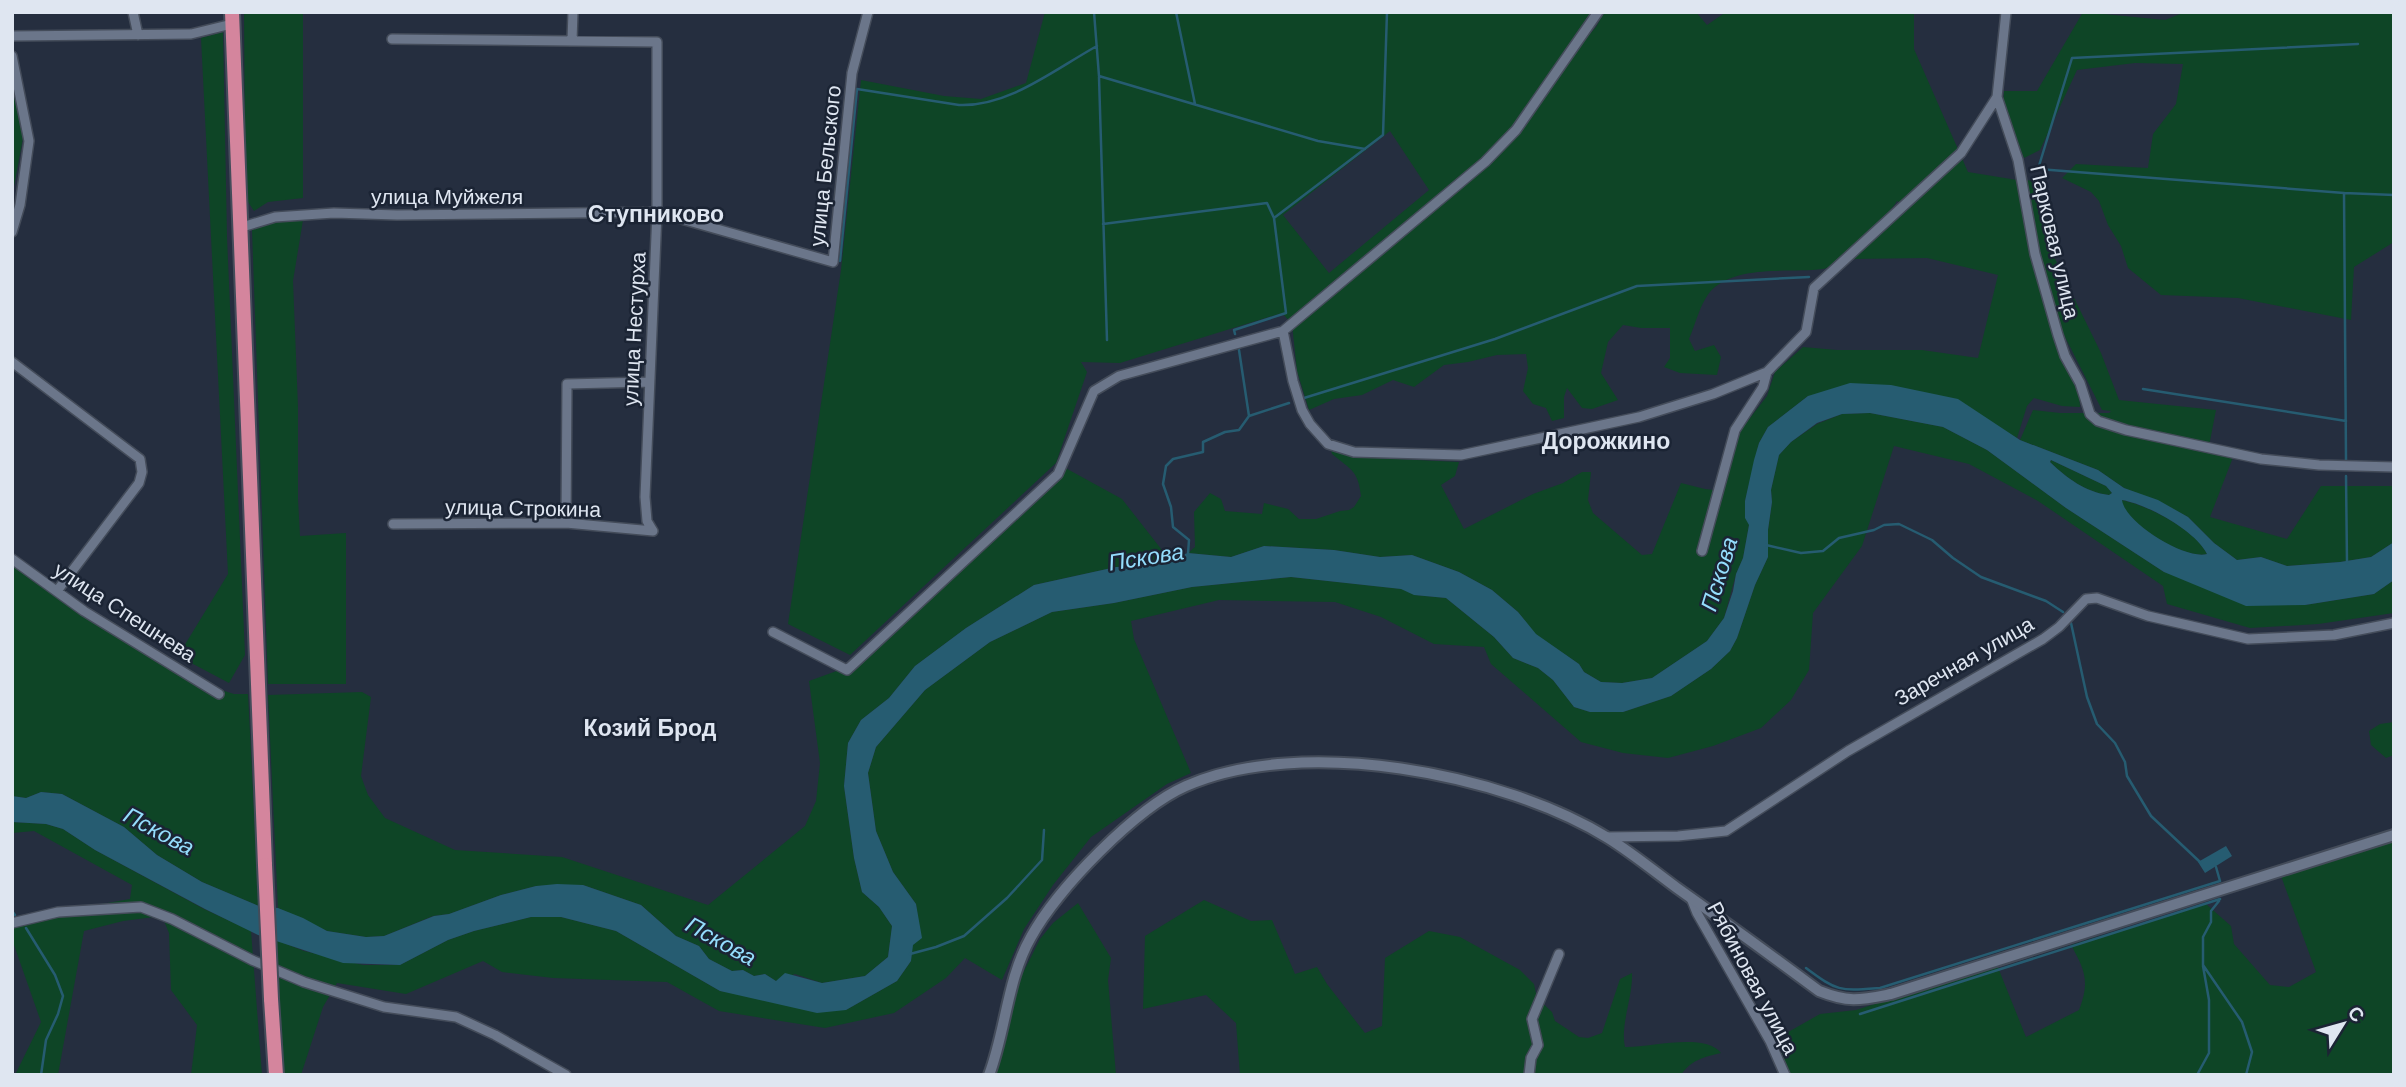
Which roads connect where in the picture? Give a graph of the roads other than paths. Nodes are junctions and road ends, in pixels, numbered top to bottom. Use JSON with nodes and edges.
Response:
{"nodes":[{"id":1,"x":134,"y":12,"type":"edge"},
{"id":2,"x":573,"y":12,"type":"edge"},
{"id":3,"x":868,"y":12,"type":"edge"},
{"id":4,"x":1598,"y":12,"type":"edge"},
{"id":5,"x":2006,"y":12,"type":"edge"},
{"id":6,"x":232,"y":18,"type":"edge"},
{"id":7,"x":138,"y":35,"type":"junction"},
{"id":8,"x":12,"y":36,"type":"edge"},
{"id":9,"x":392,"y":40,"type":"dead end"},
{"id":10,"x":572,"y":40,"type":"junction"},
{"id":11,"x":12,"y":56,"type":"edge"},
{"id":12,"x":1997,"y":97,"type":"junction"},
{"id":13,"x":657,"y":212,"type":"junction"},
{"id":14,"x":239,"y":228,"type":"junction"},
{"id":15,"x":13,"y":230,"type":"edge"},
{"id":16,"x":832,"y":262,"type":"joint"},
{"id":17,"x":1283,"y":331,"type":"junction"},
{"id":18,"x":12,"y":362,"type":"edge"},
{"id":19,"x":1767,"y":372,"type":"junction"},
{"id":20,"x":649,"y":382,"type":"junction"},
{"id":21,"x":2394,"y":467,"type":"edge"},
{"id":22,"x":566,"y":523,"type":"junction"},
{"id":23,"x":393,"y":524,"type":"dead end"},
{"id":24,"x":653,"y":531,"type":"joint"},
{"id":25,"x":1702,"y":551,"type":"dead end"},
{"id":26,"x":12,"y":559,"type":"edge"},
{"id":27,"x":57,"y":591,"type":"junction"},
{"id":28,"x":2394,"y":623,"type":"edge"},
{"id":29,"x":773,"y":632,"type":"dead end"},
{"id":30,"x":219,"y":694,"type":"dead end"},
{"id":31,"x":2394,"y":835,"type":"edge"},
{"id":32,"x":1607,"y":837,"type":"junction"},
{"id":33,"x":1691,"y":898,"type":"junction"},
{"id":34,"x":12,"y":923,"type":"edge"},
{"id":35,"x":1559,"y":954,"type":"dead end"},
{"id":36,"x":276,"y":1075,"type":"edge"},
{"id":37,"x":566,"y":1075,"type":"edge"},
{"id":38,"x":989,"y":1075,"type":"edge"},
{"id":39,"x":1529,"y":1075,"type":"edge"},
{"id":40,"x":1785,"y":1075,"type":"edge"}],
"edges":[{"from":1,"to":7,"type":"street"},
{"from":2,"to":10,"type":"street"},
{"from":3,"to":16,"type":"street","name":"улица Бельского"},
{"from":4,"to":17,"type":"street"},
{"from":5,"to":12,"type":"street","name":"Парковая улица"},
{"from":6,"to":7,"type":"street"},
{"from":6,"to":14,"type":"highway"},
{"from":7,"to":8,"type":"street"},
{"from":9,"to":10,"type":"street"},
{"from":10,"to":13,"type":"street","name":"улица Нестурха"},
{"from":11,"to":15,"type":"street"},
{"from":12,"to":19,"type":"street"},
{"from":12,"to":21,"type":"street","name":"Парковая улица"},
{"from":13,"to":14,"type":"street","name":"улица Муйжеля"},
{"from":13,"to":16,"type":"street","name":"улица Муйжеля"},
{"from":13,"to":20,"type":"street","name":"улица Нестурха"},
{"from":14,"to":36,"type":"highway","bridge":true},
{"from":17,"to":19,"type":"street"},
{"from":17,"to":29,"type":"street"},
{"from":18,"to":27,"type":"street"},
{"from":19,"to":25,"type":"street"},
{"from":20,"to":22,"type":"street"},
{"from":20,"to":24,"type":"street","name":"улица Нестурха"},
{"from":22,"to":23,"type":"street","name":"улица Строкина"},
{"from":22,"to":24,"type":"street","name":"улица Строкина"},
{"from":26,"to":27,"type":"street","name":"улица Спешнева"},
{"from":27,"to":30,"type":"street","name":"улица Спешнева"},
{"from":28,"to":32,"type":"street","name":"Заречная улица"},
{"from":31,"to":33,"type":"street","name":"Заречная улица"},
{"from":32,"to":33,"type":"street","name":"Заречная улица"},
{"from":32,"to":38,"type":"street","name":"Заречная улица"},
{"from":33,"to":40,"type":"street","name":"Рябиновая улица"},
{"from":34,"to":37,"type":"street"},
{"from":35,"to":39,"type":"street"}]}
